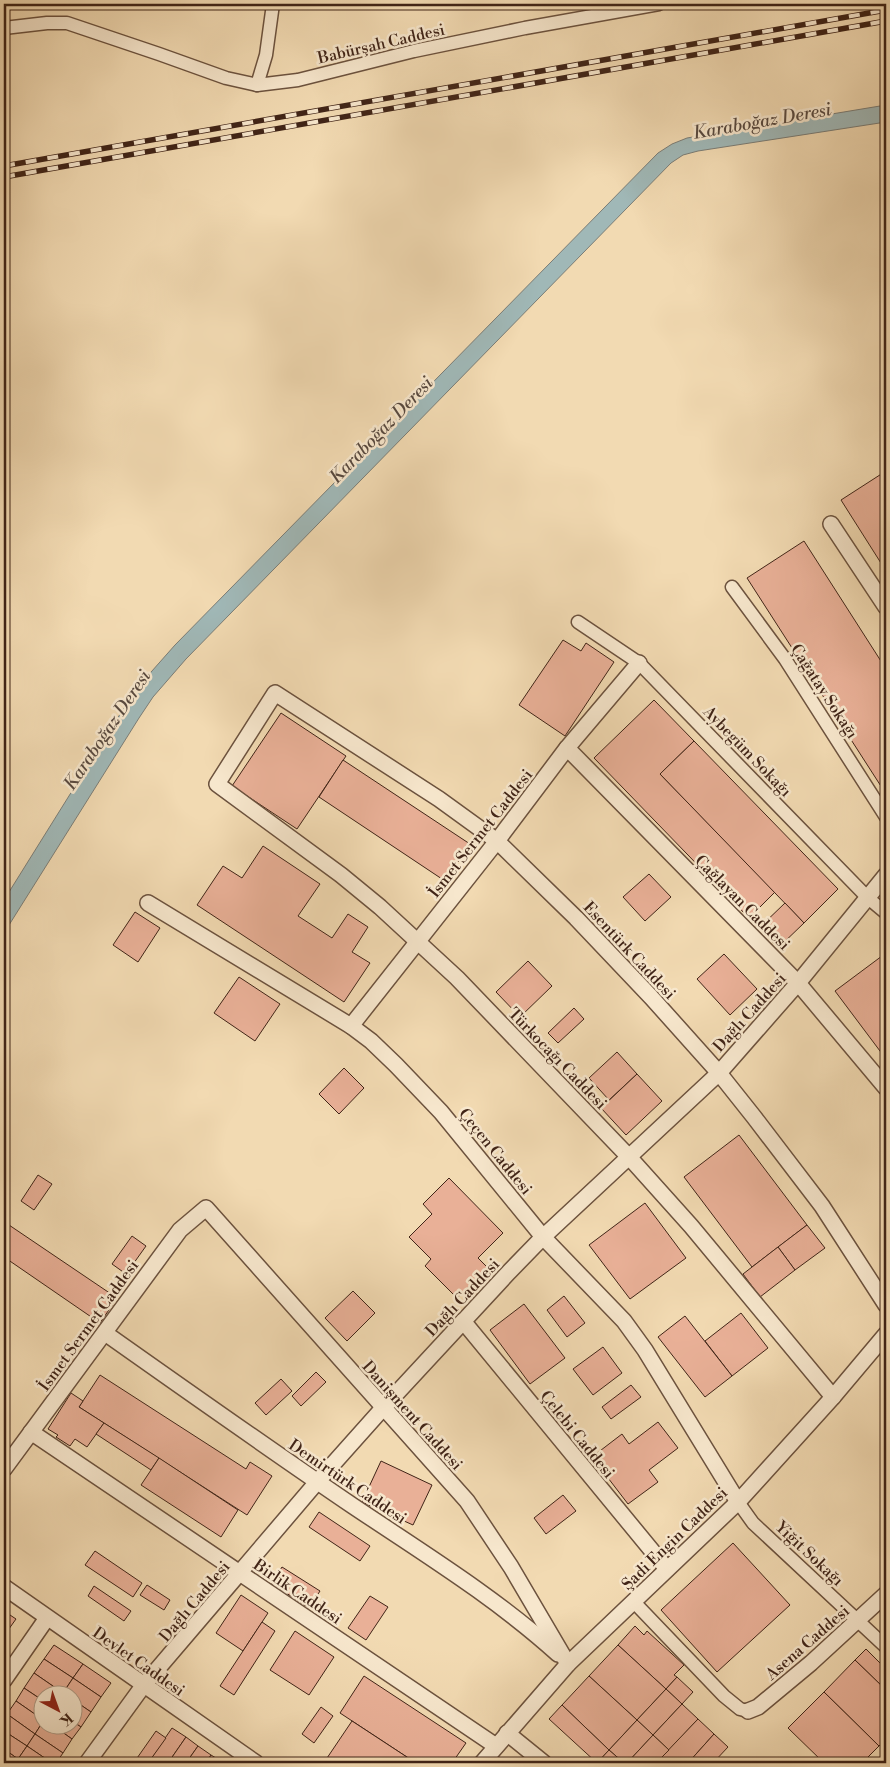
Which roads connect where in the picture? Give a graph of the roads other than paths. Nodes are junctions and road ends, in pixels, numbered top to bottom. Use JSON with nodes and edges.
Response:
{"nodes":[{"id":1,"x":273,"y":4,"type":"edge"},
{"id":2,"x":659,"y":4,"type":"edge"},
{"id":3,"x":4,"y":28,"type":"edge"},
{"id":4,"x":257,"y":85,"type":"junction"},
{"id":5,"x":831,"y":524,"type":"dead end"},
{"id":6,"x":732,"y":586,"type":"dead end"},
{"id":7,"x":886,"y":607,"type":"edge"},
{"id":8,"x":578,"y":622,"type":"dead end"},
{"id":9,"x":639,"y":663,"type":"junction"},
{"id":10,"x":567,"y":748,"type":"junction"},
{"id":11,"x":217,"y":784,"type":"joint"},
{"id":12,"x":886,"y":816,"type":"edge"},
{"id":13,"x":497,"y":841,"type":"junction"},
{"id":14,"x":886,"y":875,"type":"edge"},
{"id":15,"x":868,"y":898,"type":"junction"},
{"id":16,"x":148,"y":903,"type":"dead end"},
{"id":17,"x":886,"y":913,"type":"edge"},
{"id":18,"x":419,"y":942,"type":"junction"},
{"id":19,"x":798,"y":983,"type":"junction"},
{"id":20,"x":351,"y":1026,"type":"junction"},
{"id":21,"x":719,"y":1073,"type":"junction"},
{"id":22,"x":886,"y":1088,"type":"edge"},
{"id":23,"x":630,"y":1158,"type":"junction"},
{"id":24,"x":206,"y":1208,"type":"joint"},
{"id":25,"x":543,"y":1237,"type":"junction"},
{"id":26,"x":886,"y":1305,"type":"edge"},
{"id":27,"x":463,"y":1321,"type":"junction"},
{"id":28,"x":105,"y":1333,"type":"junction"},
{"id":29,"x":886,"y":1334,"type":"edge"},
{"id":30,"x":833,"y":1397,"type":"junction"},
{"id":31,"x":383,"y":1408,"type":"junction"},
{"id":32,"x":31,"y":1432,"type":"junction"},
{"id":33,"x":4,"y":1469,"type":"edge"},
{"id":34,"x":317,"y":1482,"type":"junction"},
{"id":35,"x":738,"y":1502,"type":"junction"},
{"id":36,"x":666,"y":1569,"type":"junction"},
{"id":37,"x":240,"y":1573,"type":"junction"},
{"id":38,"x":4,"y":1587,"type":"edge"},
{"id":39,"x":886,"y":1594,"type":"edge"},
{"id":40,"x":633,"y":1601,"type":"junction"},
{"id":41,"x":47,"y":1618,"type":"junction"},
{"id":42,"x":859,"y":1620,"type":"junction"},
{"id":43,"x":886,"y":1647,"type":"edge"},
{"id":44,"x":568,"y":1664,"type":"junction"},
{"id":45,"x":4,"y":1680,"type":"edge"},
{"id":46,"x":144,"y":1686,"type":"junction"},
{"id":47,"x":748,"y":1711,"type":"joint"},
{"id":48,"x":507,"y":1732,"type":"junction"},
{"id":49,"x":496,"y":1746,"type":"junction"},
{"id":50,"x":86,"y":1763,"type":"edge"},
{"id":51,"x":256,"y":1763,"type":"edge"},
{"id":52,"x":482,"y":1763,"type":"edge"},
{"id":53,"x":544,"y":1763,"type":"edge"}],
"edges":[{"from":1,"to":4,"type":"street"},
{"from":2,"to":4,"type":"street","name":"Babürşah Caddesi"},
{"from":3,"to":4,"type":"street","name":"Babürşah Caddesi"},
{"from":5,"to":7,"type":"street"},
{"from":6,"to":12,"type":"street","name":"Çağatay Sokağı"},
{"from":8,"to":9,"type":"street","name":"Aybegüm Sokağı"},
{"from":9,"to":10,"type":"street","name":"İsmet Sermet Caddesi"},
{"from":9,"to":15,"type":"street","name":"Aybegüm Sokağı"},
{"from":10,"to":13,"type":"street","name":"İsmet Sermet Caddesi"},
{"from":10,"to":19,"type":"street","name":"Çağlayan Caddesi"},
{"from":11,"to":13,"type":"street","name":"Esentürk Caddesi"},
{"from":11,"to":18,"type":"street","name":"Türkocağı Caddesi"},
{"from":13,"to":18,"type":"street","name":"İsmet Sermet Caddesi"},
{"from":13,"to":21,"type":"street","name":"Esentürk Caddesi"},
{"from":14,"to":15,"type":"street","name":"Dağlı Caddesi"},
{"from":15,"to":17,"type":"street","name":"Aybegüm Sokağı"},
{"from":15,"to":19,"type":"street","name":"Dağlı Caddesi"},
{"from":16,"to":20,"type":"street","name":"Çeçen Caddesi"},
{"from":18,"to":20,"type":"street","name":"İsmet Sermet Caddesi"},
{"from":18,"to":23,"type":"street","name":"Türkocağı Caddesi"},
{"from":19,"to":21,"type":"street","name":"Dağlı Caddesi"},
{"from":19,"to":22,"type":"street","name":"Çağlayan Caddesi"},
{"from":20,"to":25,"type":"street","name":"Çeçen Caddesi"},
{"from":21,"to":23,"type":"street","name":"Dağlı Caddesi"},
{"from":21,"to":26,"type":"street","name":"Esentürk Caddesi"},
{"from":23,"to":25,"type":"street","name":"Dağlı Caddesi"},
{"from":23,"to":30,"type":"street","name":"Türkocağı Caddesi"},
{"from":24,"to":28,"type":"street","name":"İsmet Sermet Caddesi"},
{"from":24,"to":31,"type":"street","name":"Danişment Caddesi"},
{"from":25,"to":27,"type":"street","name":"Dağlı Caddesi"},
{"from":25,"to":35,"type":"street","name":"Çeçen Caddesi"},
{"from":27,"to":31,"type":"street","name":"Dağlı Caddesi"},
{"from":27,"to":36,"type":"street","name":"Çelebi Caddesi"},
{"from":28,"to":32,"type":"street","name":"İsmet Sermet Caddesi"},
{"from":28,"to":34,"type":"street","name":"Demirtürk Caddesi"},
{"from":29,"to":30,"type":"street","name":"Şadi Engin Caddesi"},
{"from":30,"to":35,"type":"street","name":"Şadi Engin Caddesi"},
{"from":31,"to":34,"type":"street","name":"Dağlı Caddesi"},
{"from":31,"to":44,"type":"street","name":"Danişment Caddesi"},
{"from":32,"to":33,"type":"street","name":"İsmet Sermet Caddesi"},
{"from":32,"to":37,"type":"street","name":"Birlik Caddesi"},
{"from":34,"to":37,"type":"street","name":"Dağlı Caddesi"},
{"from":34,"to":44,"type":"street","name":"Demirtürk Caddesi"},
{"from":35,"to":36,"type":"street","name":"Şadi Engin Caddesi"},
{"from":35,"to":42,"type":"street","name":"Yiğit Sokağı"},
{"from":36,"to":40,"type":"street","name":"Şadi Engin Caddesi"},
{"from":37,"to":46,"type":"street","name":"Dağlı Caddesi"},
{"from":37,"to":49,"type":"street","name":"Birlik Caddesi"},
{"from":38,"to":41,"type":"street","name":"Devlet Caddesi"},
{"from":39,"to":42,"type":"street","name":"Asena Caddesi"},
{"from":40,"to":44,"type":"street","name":"Şadi Engin Caddesi"},
{"from":40,"to":47,"type":"street"},
{"from":41,"to":45,"type":"street"},
{"from":41,"to":46,"type":"street","name":"Devlet Caddesi"},
{"from":42,"to":43,"type":"street","name":"Yiğit Sokağı"},
{"from":42,"to":47,"type":"street","name":"Asena Caddesi"},
{"from":44,"to":48,"type":"street","name":"Şadi Engin Caddesi"},
{"from":46,"to":50,"type":"street","name":"Dağlı Caddesi"},
{"from":46,"to":51,"type":"street","name":"Devlet Caddesi"},
{"from":48,"to":49,"type":"street","name":"Şadi Engin Caddesi"},
{"from":48,"to":53,"type":"street"},
{"from":49,"to":52,"type":"street","name":"Şadi Engin Caddesi"}]}
